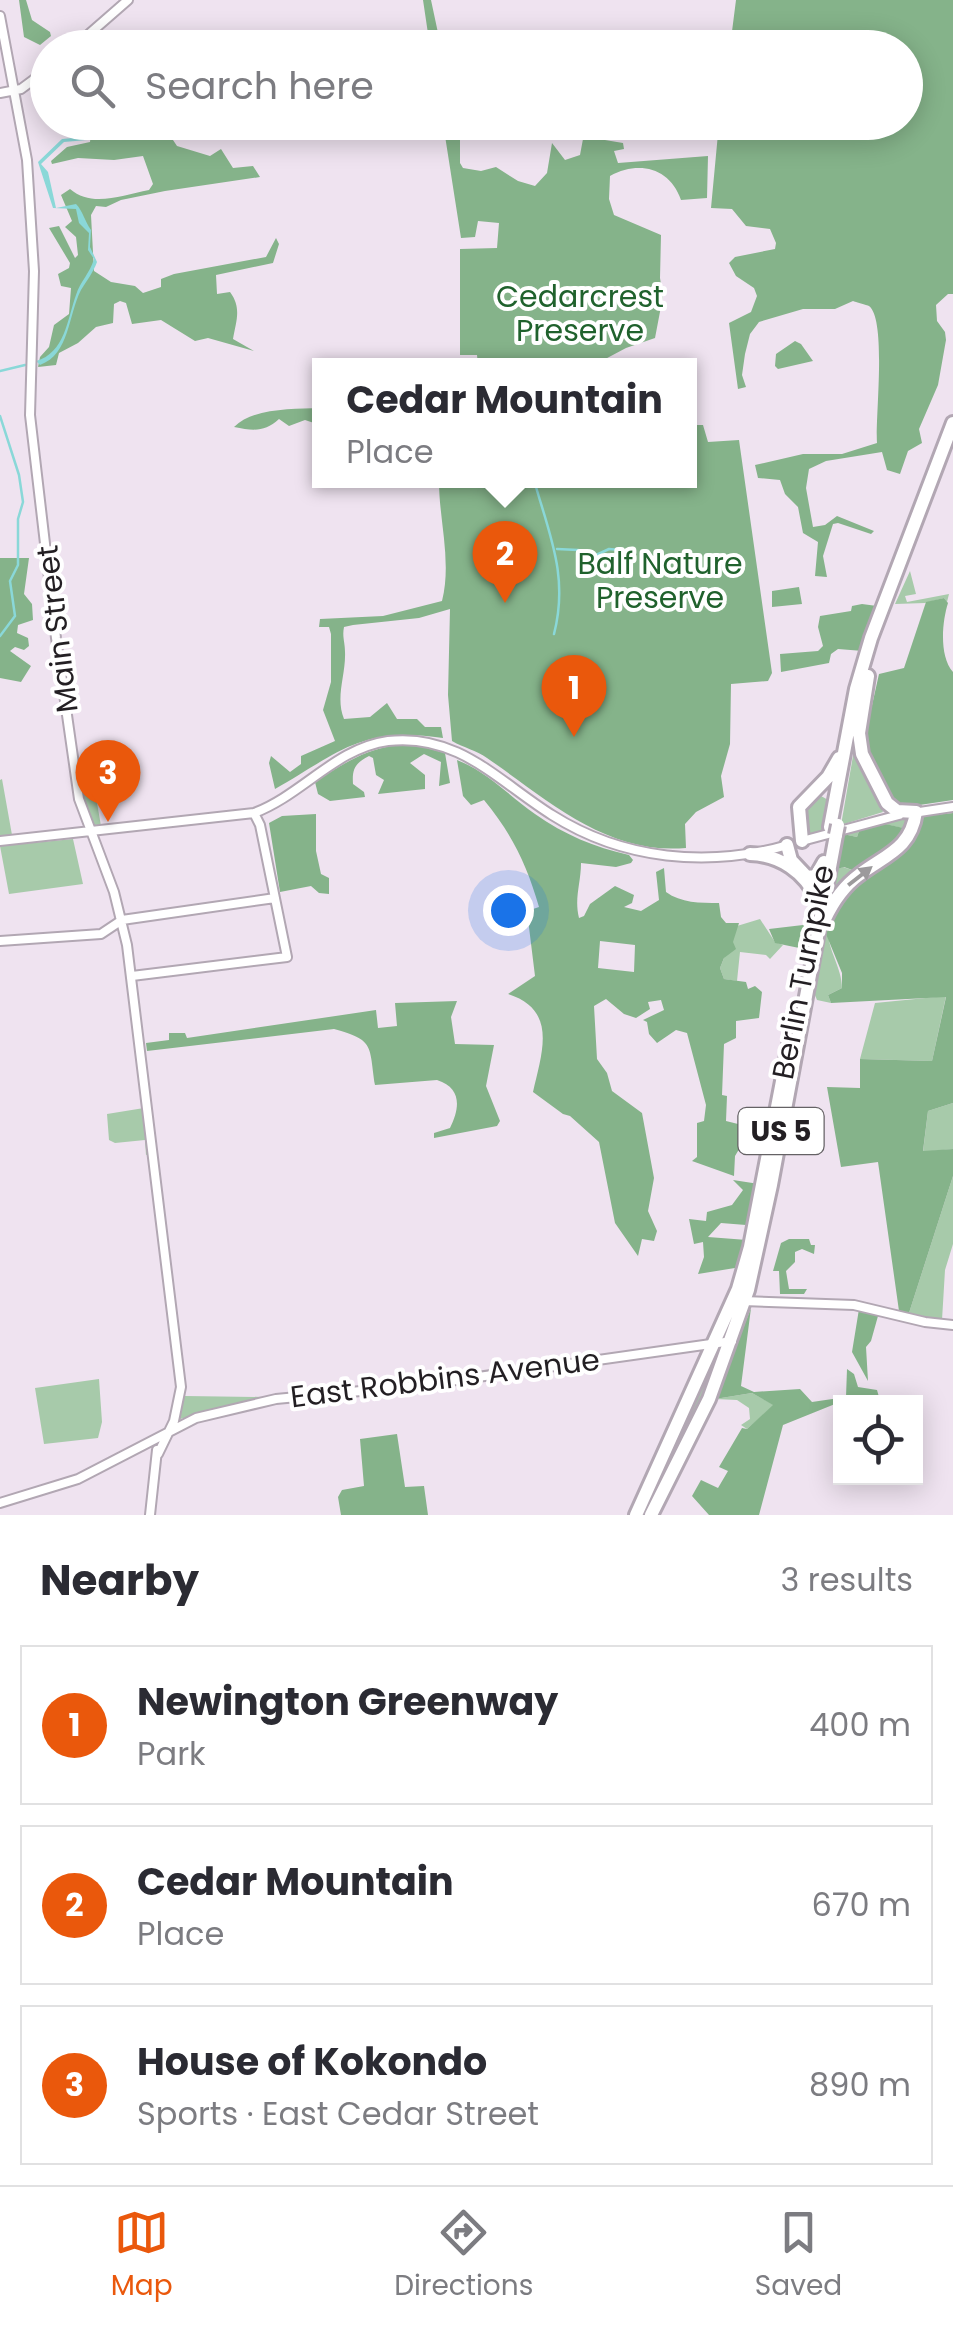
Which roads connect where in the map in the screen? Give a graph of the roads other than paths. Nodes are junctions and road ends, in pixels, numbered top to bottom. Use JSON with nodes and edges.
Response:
{"nodes":[{"id":1,"x":128,"y":0,"type":"edge"},
{"id":2,"x":0,"y":16,"type":"edge"},
{"id":3,"x":94,"y":30,"type":"edge"},
{"id":4,"x":30,"y":85,"type":"edge"},
{"id":5,"x":13,"y":92,"type":"junction"},
{"id":6,"x":0,"y":93,"type":"edge"},
{"id":7,"x":953,"y":423,"type":"edge"},
{"id":8,"x":948,"y":450,"type":"edge"},
{"id":9,"x":900,"y":570,"type":"junction"},
{"id":10,"x":868,"y":676,"type":"junction"},
{"id":11,"x":848,"y":732,"type":"junction"},
{"id":12,"x":878,"y":790,"type":"junction"},
{"id":13,"x":953,"y":807,"type":"edge"},
{"id":14,"x":834,"y":810,"type":"junction"},
{"id":15,"x":254,"y":812,"type":"junction"},
{"id":16,"x":916,"y":812,"type":"junction"},
{"id":17,"x":884,"y":817,"type":"junction"},
{"id":18,"x":833,"y":831,"type":"junction"},
{"id":19,"x":91,"y":832,"type":"junction"},
{"id":20,"x":793,"y":838,"type":"junction"},
{"id":21,"x":0,"y":842,"type":"edge"},
{"id":22,"x":750,"y":854,"type":"junction"},
{"id":23,"x":824,"y":862,"type":"junction"},
{"id":24,"x":801,"y":874,"type":"junction"},
{"id":25,"x":275,"y":898,"type":"junction"},
{"id":26,"x":817,"y":899,"type":"junction"},
{"id":27,"x":122,"y":920,"type":"junction"},
{"id":28,"x":0,"y":941,"type":"edge"},
{"id":29,"x":814,"y":950,"type":"junction"},
{"id":30,"x":132,"y":976,"type":"junction"},
{"id":31,"x":766,"y":1184,"type":"junction"},
{"id":32,"x":739,"y":1301,"type":"junction"},
{"id":33,"x":953,"y":1325,"type":"edge"},
{"id":34,"x":732,"y":1341,"type":"junction"},
{"id":35,"x":714,"y":1344,"type":"junction"},
{"id":36,"x":683,"y":1412,"type":"junction"},
{"id":37,"x":697,"y":1425,"type":"junction"},
{"id":38,"x":167,"y":1432,"type":"junction"},
{"id":39,"x":672,"y":1435,"type":"junction"},
{"id":40,"x":687,"y":1445,"type":"junction"},
{"id":41,"x":0,"y":1503,"type":"edge"},
{"id":42,"x":643,"y":1514,"type":"edge"},
{"id":43,"x":150,"y":1515,"type":"edge"}],
"edges":[{"from":1,"to":3,"type":"main road"},
{"from":2,"to":5,"type":"main road","name":"Main Street"},
{"from":4,"to":5,"type":"main road"},
{"from":5,"to":6,"type":"main road"},
{"from":5,"to":19,"type":"main road","name":"Main Street"},
{"from":7,"to":8,"type":"highway","name":"Berlin Turnpike","number":"US 5"},
{"from":8,"to":9,"type":"highway","name":"Berlin Turnpike","number":"US 5"},
{"from":9,"to":10,"type":"highway","name":"Berlin Turnpike","number":"US 5"},
{"from":9,"to":11,"type":"highway","name":"Berlin Turnpike","number":"US 5"},
{"from":10,"to":12,"type":"highway"},
{"from":10,"to":18,"type":"highway","name":"Berlin Turnpike","number":"US 5"},
{"from":11,"to":14,"type":"highway","name":"Berlin Turnpike","number":"US 5"},
{"from":11,"to":20,"type":"highway"},
{"from":12,"to":16,"type":"highway"},
{"from":12,"to":17,"type":"highway"},
{"from":13,"to":16,"type":"main road"},
{"from":14,"to":18,"type":"highway","name":"Berlin Turnpike","number":"US 5"},
{"from":14,"to":20,"type":"highway"},
{"from":15,"to":19,"type":"main road"},
{"from":15,"to":22,"type":"main road"},
{"from":15,"to":25,"type":"main road"},
{"from":16,"to":17,"type":"main road"},
{"from":29,"to":16,"type":"highway","one_way":true},
{"from":17,"to":20,"type":"main road"},
{"from":18,"to":23,"type":"highway","name":"Berlin Turnpike","number":"US 5"},
{"from":18,"to":29,"type":"highway","name":"Berlin Turnpike","number":"US 5"},
{"from":19,"to":21,"type":"main road"},
{"from":19,"to":27,"type":"main road","name":"Main Street"},
{"from":20,"to":22,"type":"main road"},
{"from":20,"to":24,"type":"highway"},
{"from":22,"to":24,"type":"highway"},
{"from":23,"to":24,"type":"highway"},
{"from":23,"to":26,"type":"highway","name":"Berlin Turnpike","number":"US 5"},
{"from":24,"to":26,"type":"highway"},
{"from":25,"to":27,"type":"main road"},
{"from":25,"to":30,"type":"main road"},
{"from":26,"to":31,"type":"highway","name":"Berlin Turnpike","number":"US 5"},
{"from":27,"to":28,"type":"main road"},
{"from":27,"to":30,"type":"main road","name":"Main Street"},
{"from":29,"to":31,"type":"highway","name":"Berlin Turnpike","number":"US 5"},
{"from":30,"to":38,"type":"main road","name":"Main Street"},
{"from":31,"to":32,"type":"highway","name":"Berlin Turnpike","number":"US 5"},
{"from":32,"to":33,"type":"main road"},
{"from":32,"to":34,"type":"highway","name":"Berlin Turnpike","number":"US 5"},
{"from":32,"to":35,"type":"highway","name":"Berlin Turnpike","number":"US 5"},
{"from":34,"to":35,"type":"main road","name":"East Robbins Avenue"},
{"from":34,"to":37,"type":"highway","name":"Berlin Turnpike","number":"US 5"},
{"from":35,"to":36,"type":"highway","name":"Berlin Turnpike","number":"US 5"},
{"from":35,"to":38,"type":"main road","name":"East Robbins Avenue"},
{"from":36,"to":37,"type":"highway"},
{"from":36,"to":39,"type":"highway","name":"Berlin Turnpike","number":"US 5"},
{"from":37,"to":40,"type":"highway","name":"Berlin Turnpike","number":"US 5"},
{"from":38,"to":41,"type":"main road","name":"East Robbins Avenue"},
{"from":38,"to":43,"type":"main road"},
{"from":39,"to":40,"type":"highway"},
{"from":39,"to":42,"type":"highway","name":"Berlin Turnpike","number":"US 5"},
{"from":40,"to":42,"type":"highway","name":"Berlin Turnpike","number":"US 5"}]}
